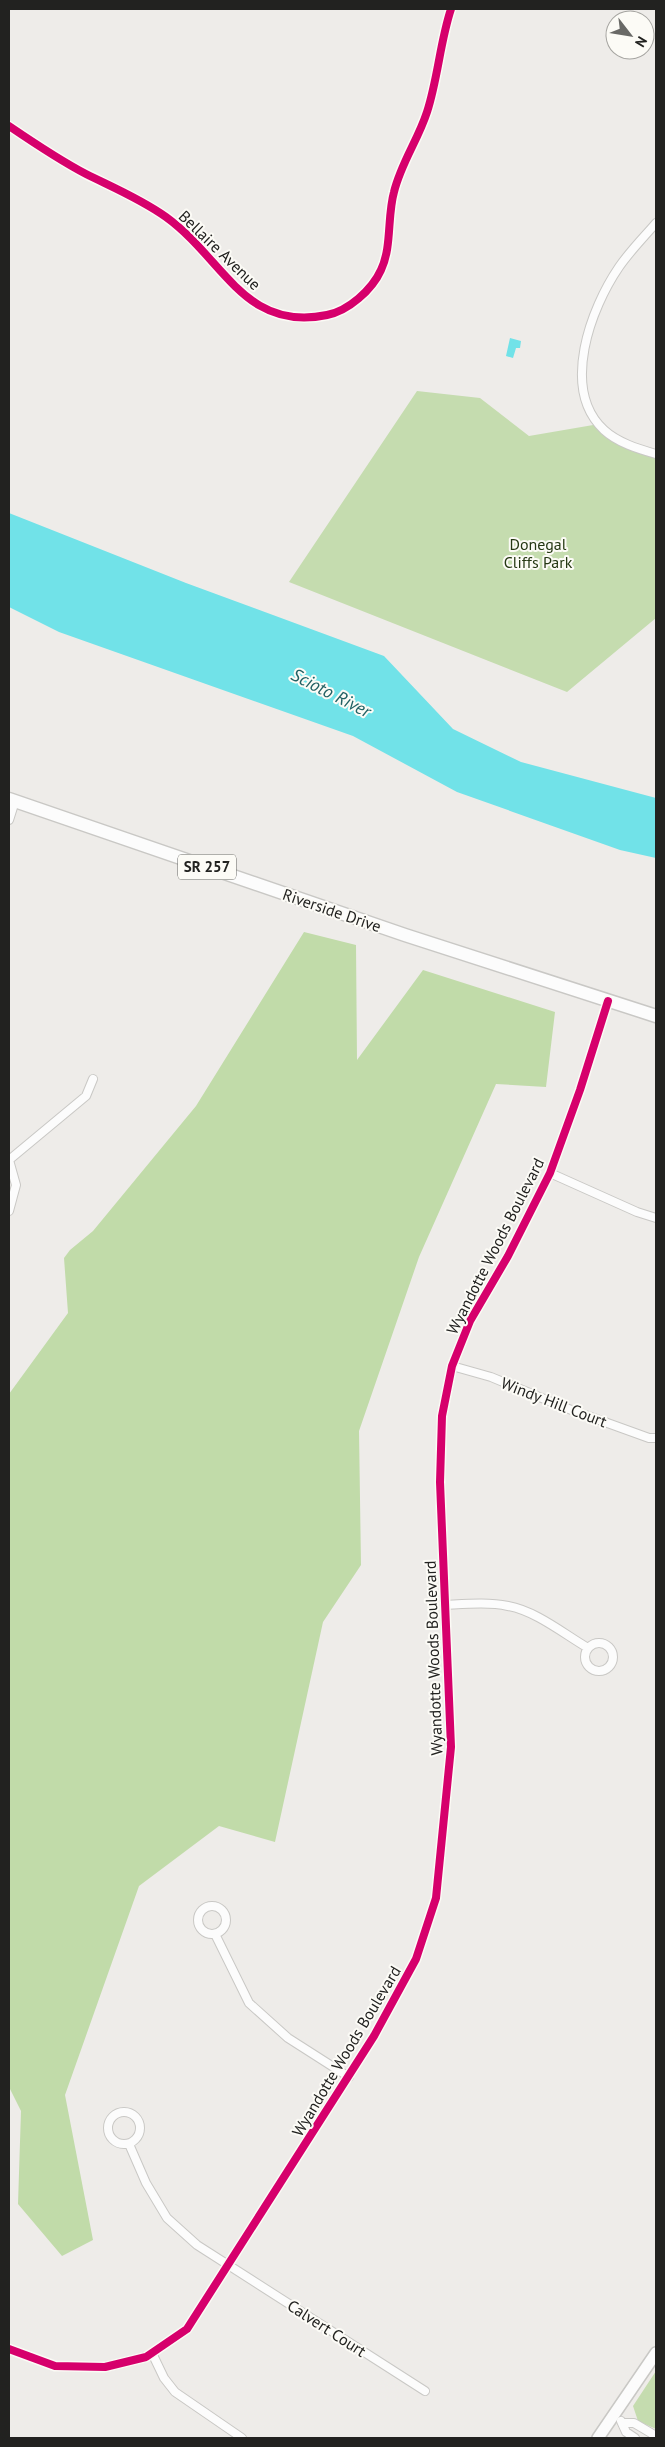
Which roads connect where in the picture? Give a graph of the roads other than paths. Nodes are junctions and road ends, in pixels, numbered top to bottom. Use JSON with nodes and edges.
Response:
{"nodes":[{"id":1,"x":451,"y":9,"type":"edge"},
{"id":2,"x":9,"y":126,"type":"edge"},
{"id":3,"x":656,"y":223,"type":"edge"},
{"id":4,"x":656,"y":454,"type":"edge"},
{"id":5,"x":12,"y":800,"type":"edge"},
{"id":6,"x":9,"y":820,"type":"edge"},
{"id":7,"x":608,"y":1001,"type":"junction"},
{"id":8,"x":656,"y":1016,"type":"edge"},
{"id":9,"x":93,"y":1079,"type":"dead end"},
{"id":10,"x":9,"y":1160,"type":"edge"},
{"id":11,"x":550,"y":1173,"type":"junction"},
{"id":12,"x":9,"y":1211,"type":"edge"},
{"id":13,"x":656,"y":1218,"type":"edge"},
{"id":14,"x":452,"y":1366,"type":"junction"},
{"id":15,"x":656,"y":1438,"type":"edge"},
{"id":16,"x":445,"y":1605,"type":"junction"},
{"id":17,"x":588,"y":1648,"type":"dead end"},
{"id":18,"x":215,"y":1934,"type":"dead end"},
{"id":19,"x":349,"y":2077,"type":"junction"},
{"id":20,"x":129,"y":2144,"type":"junction"},
{"id":21,"x":229,"y":2265,"type":"junction"},
{"id":22,"x":9,"y":2349,"type":"edge"},
{"id":23,"x":152,"y":2353,"type":"junction"},
{"id":24,"x":656,"y":2353,"type":"edge"},
{"id":25,"x":426,"y":2391,"type":"dead end"},
{"id":26,"x":619,"y":2419,"type":"junction"},
{"id":27,"x":656,"y":2436,"type":"edge"},
{"id":28,"x":242,"y":2438,"type":"edge"},
{"id":29,"x":598,"y":2438,"type":"edge"},
{"id":30,"x":635,"y":2438,"type":"edge"}],
"edges":[{"from":1,"to":2,"type":"street","name":"Bellaire Avenue"},
{"from":3,"to":4,"type":"street"},
{"from":5,"to":6,"type":"street"},
{"from":5,"to":7,"type":"main road","name":"Riverside Drive","number":"SR 257"},
{"from":7,"to":8,"type":"main road","name":"Riverside Drive","number":"SR 257"},
{"from":7,"to":11,"type":"street","name":"Wyandotte Woods Boulevard"},
{"from":9,"to":10,"type":"street"},
{"from":10,"to":12,"type":"street"},
{"from":11,"to":13,"type":"street"},
{"from":11,"to":14,"type":"street","name":"Wyandotte Woods Boulevard"},
{"from":14,"to":15,"type":"street","name":"Windy Hill Court"},
{"from":14,"to":16,"type":"street","name":"Wyandotte Woods Boulevard"},
{"from":16,"to":17,"type":"street"},
{"from":16,"to":19,"type":"street","name":"Wyandotte Woods Boulevard"},
{"from":18,"to":19,"type":"street"},
{"from":19,"to":21,"type":"street","name":"Wyandotte Woods Boulevard"},
{"from":20,"to":20,"type":"street"},
{"from":20,"to":21,"type":"street","name":"Calvert Court"},
{"from":21,"to":23,"type":"street","name":"Wyandotte Woods Boulevard"},
{"from":21,"to":25,"type":"street","name":"Calvert Court"},
{"from":22,"to":23,"type":"street","name":"Wyandotte Woods Boulevard"},
{"from":23,"to":28,"type":"street"},
{"from":24,"to":26,"type":"street"},
{"from":26,"to":27,"type":"street"},
{"from":26,"to":29,"type":"street"},
{"from":26,"to":30,"type":"street"}]}
